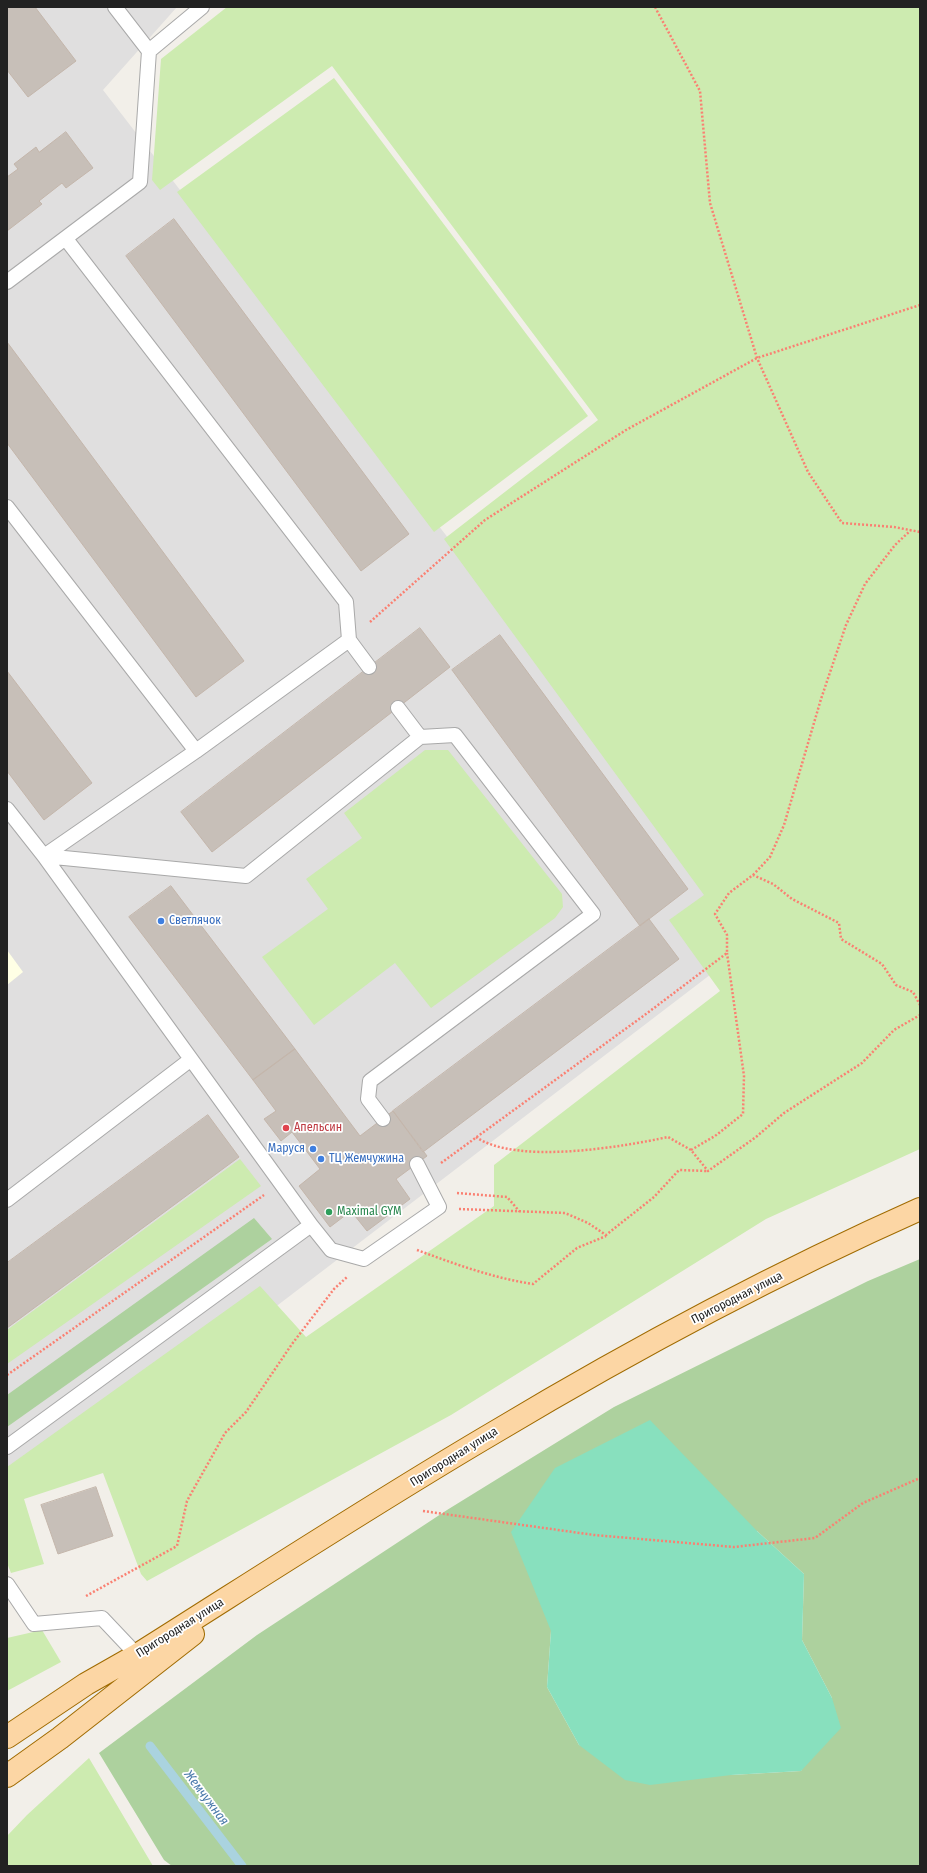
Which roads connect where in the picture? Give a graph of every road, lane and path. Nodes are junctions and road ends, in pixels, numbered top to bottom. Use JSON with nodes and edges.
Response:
{"nodes":[{"id":1,"x":115,"y":7,"type":"edge"},
{"id":2,"x":202,"y":7,"type":"edge"},
{"id":3,"x":655,"y":7,"type":"edge"},
{"id":4,"x":149,"y":51,"type":"junction"},
{"id":5,"x":66,"y":239,"type":"junction"},
{"id":6,"x":7,"y":282,"type":"edge"},
{"id":7,"x":920,"y":304,"type":"edge"},
{"id":8,"x":757,"y":358,"type":"junction"},
{"id":9,"x":7,"y":507,"type":"edge"},
{"id":10,"x":911,"y":530,"type":"junction"},
{"id":11,"x":920,"y":532,"type":"edge"},
{"id":12,"x":349,"y":640,"type":"junction"},
{"id":13,"x":369,"y":667,"type":"dead end"},
{"id":14,"x":398,"y":708,"type":"dead end"},
{"id":15,"x":420,"y":737,"type":"junction"},
{"id":16,"x":196,"y":751,"type":"junction"},
{"id":17,"x":7,"y":809,"type":"edge"},
{"id":18,"x":44,"y":856,"type":"junction"},
{"id":19,"x":753,"y":875,"type":"junction"},
{"id":20,"x":727,"y":953,"type":"junction"},
{"id":21,"x":920,"y":1005,"type":"edge"},
{"id":22,"x":920,"y":1015,"type":"edge"},
{"id":23,"x":190,"y":1060,"type":"junction"},
{"id":24,"x":383,"y":1119,"type":"dead end"},
{"id":25,"x":476,"y":1137,"type":"junction"},
{"id":26,"x":691,"y":1150,"type":"junction"},
{"id":27,"x":417,"y":1164,"type":"dead end"},
{"id":28,"x":708,"y":1171,"type":"junction"},
{"id":29,"x":280,"y":1183,"type":"junction"},
{"id":30,"x":432,"y":1193,"type":"junction"},
{"id":31,"x":7,"y":1200,"type":"edge"},
{"id":32,"x":439,"y":1207,"type":"junction"},
{"id":33,"x":920,"y":1208,"type":"edge"},
{"id":34,"x":520,"y":1212,"type":"junction"},
{"id":35,"x":311,"y":1225,"type":"junction"},
{"id":36,"x":606,"y":1235,"type":"junction"},
{"id":37,"x":391,"y":1241,"type":"junction"},
{"id":38,"x":364,"y":1259,"type":"junction"},
{"id":39,"x":7,"y":1375,"type":"edge"},
{"id":40,"x":7,"y":1447,"type":"edge"},
{"id":41,"x":920,"y":1478,"type":"edge"},
{"id":42,"x":423,"y":1511,"type":"dead end"},
{"id":43,"x":289,"y":1560,"type":"junction"},
{"id":44,"x":7,"y":1584,"type":"edge"},
{"id":45,"x":82,"y":1598,"type":"dead end"},
{"id":46,"x":137,"y":1655,"type":"junction"},
{"id":47,"x":7,"y":1737,"type":"edge"},
{"id":48,"x":7,"y":1776,"type":"edge"}],
"edges":[{"from":1,"to":4,"type":"lane"},
{"from":2,"to":4,"type":"lane"},
{"from":3,"to":8,"type":"path"},
{"from":4,"to":5,"type":"lane"},
{"from":5,"to":6,"type":"lane"},
{"from":5,"to":12,"type":"lane"},
{"from":7,"to":8,"type":"path"},
{"from":8,"to":10,"type":"path"},
{"from":8,"to":12,"type":"path"},
{"from":9,"to":16,"type":"lane"},
{"from":10,"to":11,"type":"path"},
{"from":10,"to":19,"type":"path"},
{"from":12,"to":13,"type":"lane"},
{"from":12,"to":16,"type":"lane"},
{"from":14,"to":15,"type":"lane"},
{"from":15,"to":18,"type":"lane"},
{"from":15,"to":24,"type":"lane"},
{"from":16,"to":18,"type":"lane"},
{"from":17,"to":18,"type":"lane"},
{"from":18,"to":23,"type":"lane"},
{"from":19,"to":20,"type":"path"},
{"from":19,"to":21,"type":"path"},
{"from":20,"to":25,"type":"path"},
{"from":20,"to":26,"type":"path"},
{"from":22,"to":28,"type":"path"},
{"from":23,"to":29,"type":"lane"},
{"from":23,"to":31,"type":"lane"},
{"from":25,"to":26,"type":"path"},
{"from":25,"to":30,"type":"path"},
{"from":26,"to":28,"type":"path"},
{"from":27,"to":30,"type":"lane"},
{"from":28,"to":36,"type":"path"},
{"from":29,"to":35,"type":"lane"},
{"from":29,"to":39,"type":"path"},
{"from":30,"to":32,"type":"lane"},
{"from":30,"to":34,"type":"path"},
{"from":32,"to":34,"type":"path"},
{"from":32,"to":37,"type":"lane"},
{"from":33,"to":43,"type":"main road","name":"Пригородная улица"},
{"from":34,"to":36,"type":"path"},
{"from":35,"to":38,"type":"lane"},
{"from":35,"to":40,"type":"lane"},
{"from":36,"to":37,"type":"path"},
{"from":37,"to":38,"type":"lane"},
{"from":38,"to":45,"type":"path"},
{"from":41,"to":42,"type":"path"},
{"from":43,"to":46,"type":"main road","name":"Пригородная улица"},
{"from":43,"to":48,"type":"main road"},
{"from":44,"to":46,"type":"lane"},
{"from":46,"to":47,"type":"main road","name":"Пригородная улица"}]}
